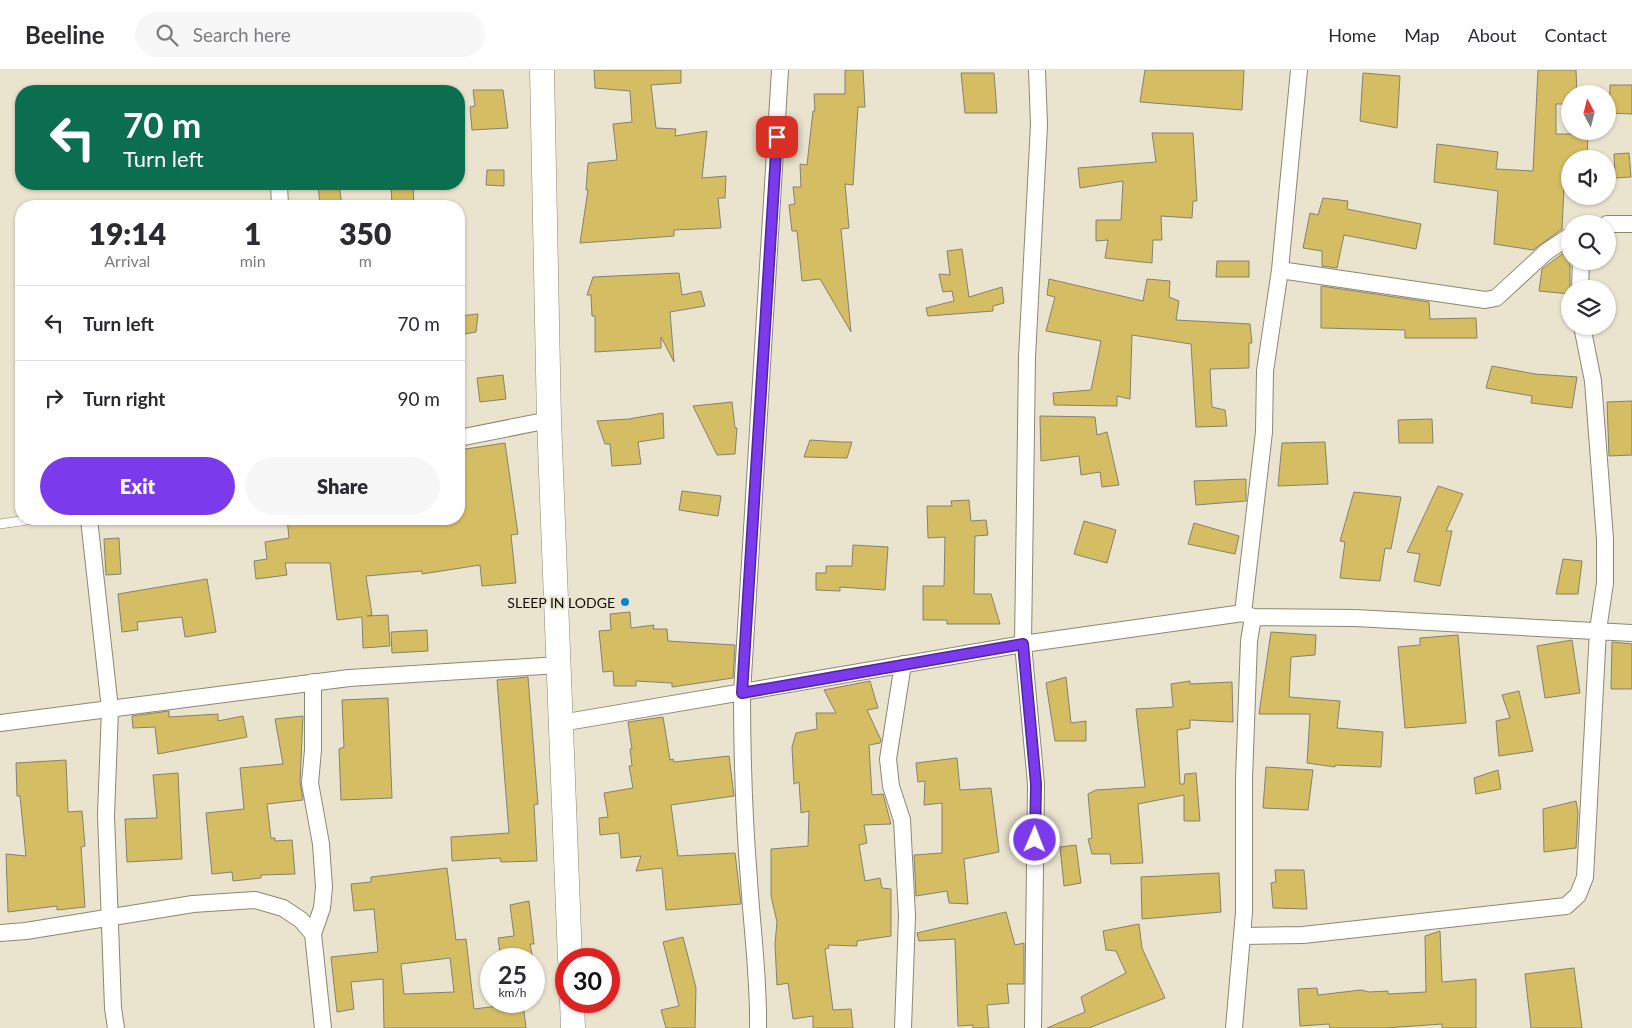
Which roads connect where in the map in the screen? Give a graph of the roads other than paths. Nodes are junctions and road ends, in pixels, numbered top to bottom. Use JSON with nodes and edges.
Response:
{"nodes":[{"id":1,"x":542,"y":70,"type":"edge"},
{"id":2,"x":780,"y":70,"type":"edge"},
{"id":3,"x":1037,"y":70,"type":"edge"},
{"id":4,"x":1299,"y":70,"type":"edge"},
{"id":5,"x":1616,"y":224,"type":"edge"},
{"id":6,"x":1632,"y":224,"type":"edge"},
{"id":7,"x":1561,"y":242,"type":"edge"},
{"id":8,"x":1280,"y":270,"type":"junction"},
{"id":9,"x":1584,"y":335,"type":"edge"},
{"id":10,"x":548,"y":420,"type":"junction"},
{"id":11,"x":465,"y":437,"type":"edge"},
{"id":12,"x":15,"y":522,"type":"edge"},
{"id":13,"x":0,"y":524,"type":"edge"},
{"id":14,"x":90,"y":525,"type":"edge"},
{"id":15,"x":1248,"y":615,"type":"junction"},
{"id":16,"x":1598,"y":630,"type":"junction"},
{"id":17,"x":1632,"y":633,"type":"edge"},
{"id":18,"x":1023,"y":644,"type":"junction"},
{"id":19,"x":559,"y":664,"type":"junction"},
{"id":20,"x":903,"y":664,"type":"junction"},
{"id":21,"x":313,"y":682,"type":"junction"},
{"id":22,"x":742,"y":693,"type":"junction"},
{"id":23,"x":110,"y":708,"type":"junction"},
{"id":24,"x":0,"y":723,"type":"edge"},
{"id":25,"x":562,"y":723,"type":"junction"},
{"id":26,"x":109,"y":917,"type":"junction"},
{"id":27,"x":0,"y":933,"type":"edge"},
{"id":28,"x":313,"y":934,"type":"junction"},
{"id":29,"x":1242,"y":936,"type":"junction"},
{"id":30,"x":570,"y":948,"type":"edge"},
{"id":31,"x":572,"y":1013,"type":"edge"},
{"id":32,"x":116,"y":1028,"type":"edge"},
{"id":33,"x":323,"y":1028,"type":"edge"},
{"id":34,"x":573,"y":1028,"type":"edge"},
{"id":35,"x":758,"y":1028,"type":"edge"},
{"id":36,"x":903,"y":1028,"type":"edge"},
{"id":37,"x":1033,"y":1028,"type":"edge"},
{"id":38,"x":1234,"y":1028,"type":"edge"}],
"edges":[{"from":1,"to":10,"type":"main road"},
{"from":2,"to":22,"type":"street"},
{"from":3,"to":18,"type":"street"},
{"from":4,"to":8,"type":"street"},
{"from":5,"to":6,"type":"street"},
{"from":7,"to":8,"type":"street"},
{"from":8,"to":15,"type":"street"},
{"from":9,"to":16,"type":"street"},
{"from":10,"to":11,"type":"street"},
{"from":10,"to":19,"type":"main road"},
{"from":12,"to":13,"type":"lane"},
{"from":14,"to":23,"type":"street"},
{"from":15,"to":16,"type":"street"},
{"from":15,"to":18,"type":"street"},
{"from":15,"to":29,"type":"street"},
{"from":16,"to":17,"type":"street"},
{"from":16,"to":29,"type":"street"},
{"from":18,"to":20,"type":"street"},
{"from":18,"to":37,"type":"street"},
{"from":19,"to":21,"type":"street"},
{"from":19,"to":25,"type":"main road"},
{"from":20,"to":22,"type":"street"},
{"from":20,"to":36,"type":"street"},
{"from":21,"to":23,"type":"street"},
{"from":21,"to":28,"type":"street"},
{"from":22,"to":25,"type":"street"},
{"from":22,"to":35,"type":"street"},
{"from":23,"to":24,"type":"street"},
{"from":23,"to":26,"type":"street"},
{"from":25,"to":30,"type":"main road"},
{"from":26,"to":27,"type":"street"},
{"from":26,"to":28,"type":"street"},
{"from":26,"to":32,"type":"street"},
{"from":28,"to":33,"type":"street"},
{"from":29,"to":38,"type":"street"},
{"from":31,"to":34,"type":"main road"}]}
